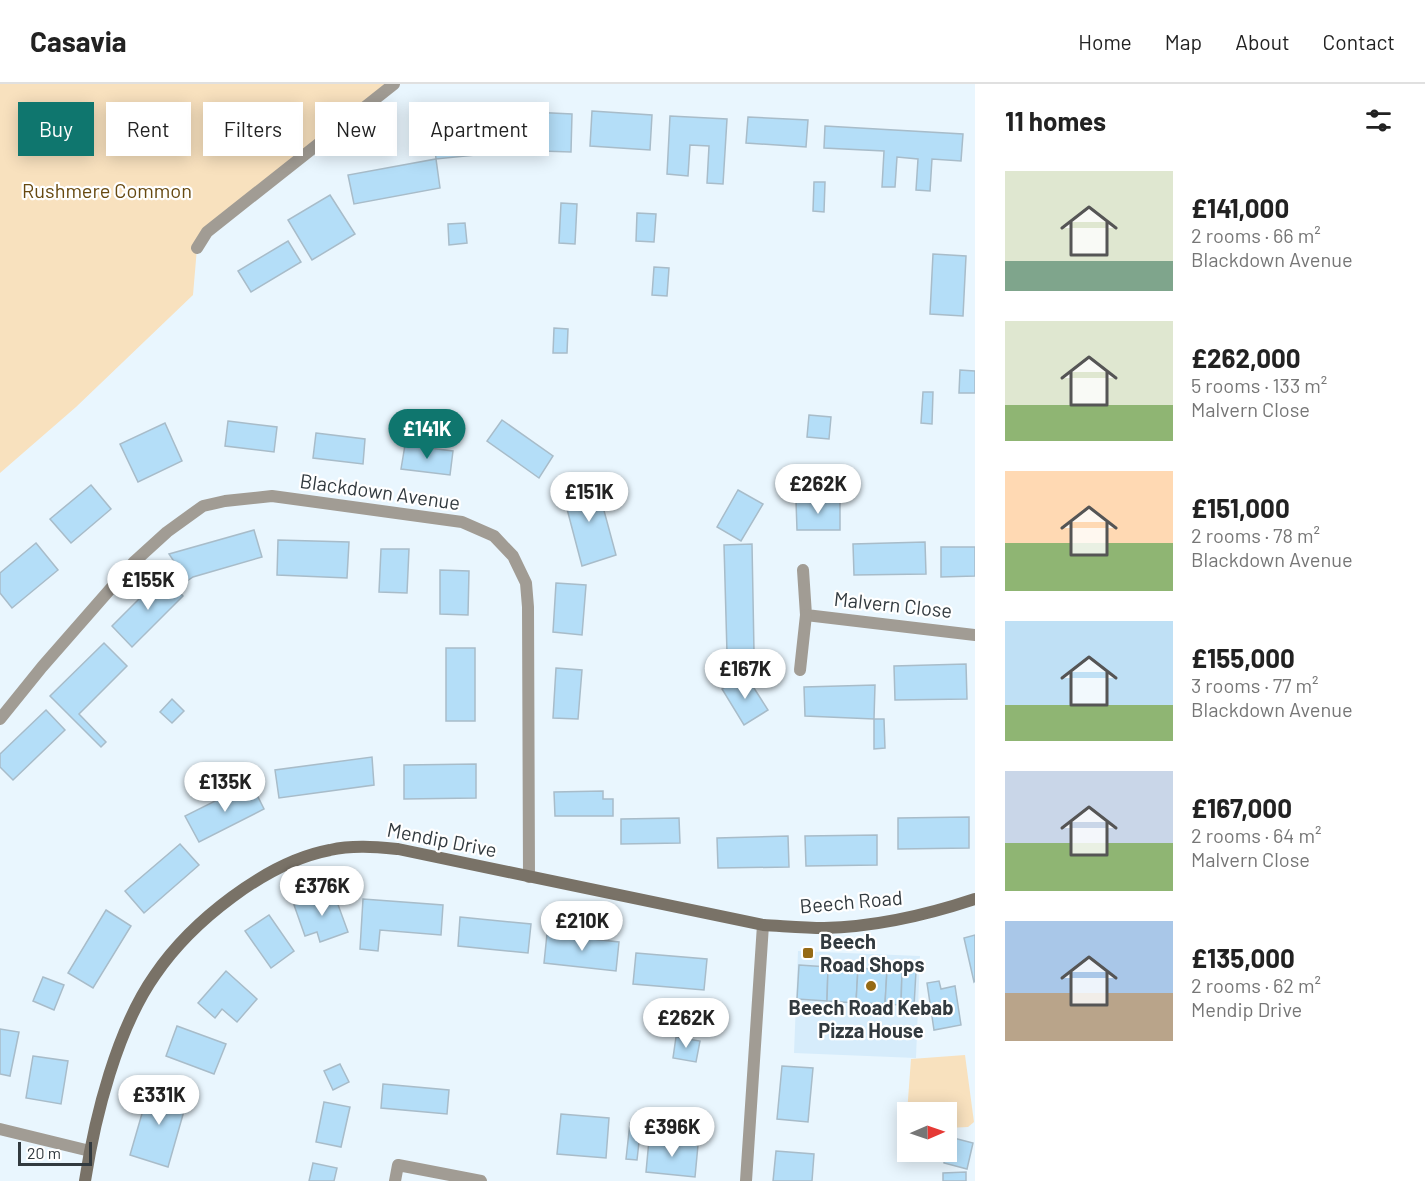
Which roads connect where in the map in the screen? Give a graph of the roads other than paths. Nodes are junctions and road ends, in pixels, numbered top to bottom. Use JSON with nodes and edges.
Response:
{"nodes":[{"id":1,"x":394,"y":84,"type":"edge"},
{"id":2,"x":197,"y":248,"type":"dead end"},
{"id":3,"x":803,"y":570,"type":"dead end"},
{"id":4,"x":806,"y":615,"type":"junction"},
{"id":5,"x":975,"y":635,"type":"edge"},
{"id":6,"x":800,"y":670,"type":"dead end"},
{"id":7,"x":0,"y":719,"type":"edge"},
{"id":8,"x":529,"y":877,"type":"junction"},
{"id":9,"x":975,"y":899,"type":"edge"},
{"id":10,"x":763,"y":925,"type":"junction"},
{"id":11,"x":0,"y":1129,"type":"edge"},
{"id":12,"x":90,"y":1151,"type":"junction"},
{"id":13,"x":85,"y":1181,"type":"edge"},
{"id":14,"x":395,"y":1181,"type":"edge"},
{"id":15,"x":481,"y":1181,"type":"edge"},
{"id":16,"x":746,"y":1181,"type":"edge"}],
"edges":[{"from":1,"to":2,"type":"street"},
{"from":3,"to":4,"type":"street","name":"Malvern Close"},
{"from":4,"to":5,"type":"street","name":"Malvern Close"},
{"from":4,"to":6,"type":"street","name":"Malvern Close"},
{"from":7,"to":8,"type":"street","name":"Blackdown Avenue"},
{"from":8,"to":10,"type":"street","name":"Mendip Drive"},
{"from":8,"to":12,"type":"street","name":"Mendip Drive"},
{"from":9,"to":10,"type":"street","name":"Beech Road"},
{"from":10,"to":16,"type":"street"},
{"from":11,"to":12,"type":"street"},
{"from":12,"to":13,"type":"street","name":"Mendip Drive"},
{"from":14,"to":15,"type":"street"}]}
